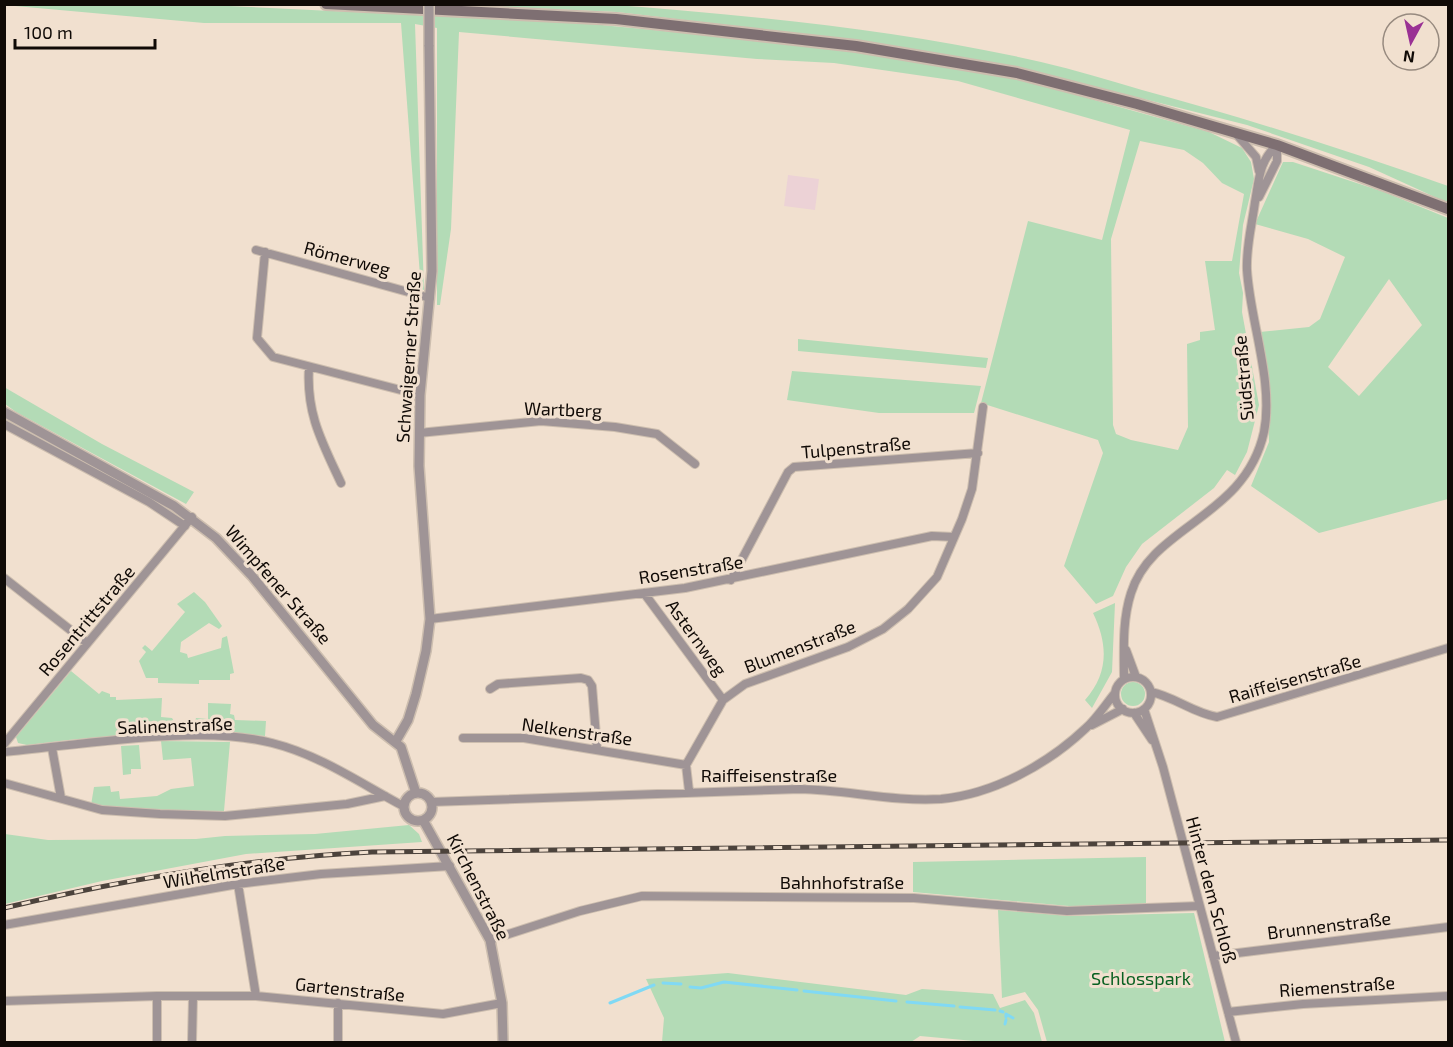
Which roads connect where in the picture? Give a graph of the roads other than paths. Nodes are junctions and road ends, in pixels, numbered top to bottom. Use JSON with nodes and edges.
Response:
{"nodes":[{"id":1,"x":326,"y":4,"type":"edge"},
{"id":2,"x":348,"y":5,"type":"edge"},
{"id":3,"x":431,"y":7,"type":"edge"},
{"id":4,"x":1235,"y":133,"type":"junction"},
{"id":5,"x":1277,"y":145,"type":"junction"},
{"id":6,"x":1299,"y":153,"type":"junction"},
{"id":7,"x":1277,"y":161,"type":"junction"},
{"id":8,"x":1260,"y":171,"type":"junction"},
{"id":9,"x":1255,"y":203,"type":"junction"},
{"id":10,"x":1449,"y":209,"type":"edge"},
{"id":11,"x":256,"y":250,"type":"dead end"},
{"id":12,"x":265,"y":252,"type":"junction"},
{"id":13,"x":430,"y":297,"type":"junction"},
{"id":14,"x":309,"y":367,"type":"junction"},
{"id":15,"x":420,"y":395,"type":"junction"},
{"id":16,"x":983,"y":407,"type":"dead end"},
{"id":17,"x":4,"y":412,"type":"edge"},
{"id":18,"x":4,"y":424,"type":"edge"},
{"id":19,"x":419,"y":433,"type":"junction"},
{"id":20,"x":978,"y":453,"type":"junction"},
{"id":21,"x":695,"y":464,"type":"dead end"},
{"id":22,"x":341,"y":483,"type":"dead end"},
{"id":23,"x":192,"y":517,"type":"junction"},
{"id":24,"x":185,"y":526,"type":"junction"},
{"id":25,"x":954,"y":537,"type":"junction"},
{"id":26,"x":4,"y":578,"type":"edge"},
{"id":27,"x":731,"y":579,"type":"junction"},
{"id":28,"x":644,"y":593,"type":"junction"},
{"id":29,"x":430,"y":619,"type":"junction"},
{"id":30,"x":87,"y":643,"type":"junction"},
{"id":31,"x":1124,"y":643,"type":"junction"},
{"id":32,"x":1449,"y":648,"type":"edge"},
{"id":33,"x":1136,"y":677,"type":"junction"},
{"id":34,"x":1124,"y":679,"type":"junction"},
{"id":35,"x":490,"y":689,"type":"dead end"},
{"id":36,"x":1151,"y":692,"type":"junction"},
{"id":37,"x":1115,"y":693,"type":"junction"},
{"id":38,"x":723,"y":700,"type":"junction"},
{"id":39,"x":1123,"y":709,"type":"junction"},
{"id":40,"x":1144,"y":709,"type":"junction"},
{"id":41,"x":1134,"y":712,"type":"junction"},
{"id":42,"x":1088,"y":726,"type":"junction"},
{"id":43,"x":463,"y":738,"type":"dead end"},
{"id":44,"x":396,"y":741,"type":"junction"},
{"id":45,"x":4,"y":744,"type":"edge"},
{"id":46,"x":1156,"y":746,"type":"junction"},
{"id":47,"x":52,"y":748,"type":"junction"},
{"id":48,"x":597,"y":748,"type":"junction"},
{"id":49,"x":4,"y":752,"type":"edge"},
{"id":50,"x":686,"y":765,"type":"junction"},
{"id":51,"x":4,"y":783,"type":"edge"},
{"id":52,"x":689,"y":791,"type":"junction"},
{"id":53,"x":416,"y":793,"type":"junction"},
{"id":54,"x":385,"y":796,"type":"junction"},
{"id":55,"x":60,"y":798,"type":"junction"},
{"id":56,"x":431,"y":802,"type":"junction"},
{"id":57,"x":403,"y":806,"type":"junction"},
{"id":58,"x":423,"y":820,"type":"junction"},
{"id":59,"x":450,"y":866,"type":"junction"},
{"id":60,"x":238,"y":884,"type":"junction"},
{"id":61,"x":1199,"y":906,"type":"junction"},
{"id":62,"x":4,"y":925,"type":"edge"},
{"id":63,"x":1449,"y":927,"type":"edge"},
{"id":64,"x":490,"y":940,"type":"junction"},
{"id":65,"x":1213,"y":956,"type":"junction"},
{"id":66,"x":157,"y":996,"type":"junction"},
{"id":67,"x":193,"y":996,"type":"junction"},
{"id":68,"x":256,"y":996,"type":"junction"},
{"id":69,"x":1449,"y":996,"type":"edge"},
{"id":70,"x":4,"y":1001,"type":"edge"},
{"id":71,"x":338,"y":1003,"type":"junction"},
{"id":72,"x":502,"y":1003,"type":"junction"},
{"id":73,"x":1228,"y":1012,"type":"junction"},
{"id":74,"x":157,"y":1042,"type":"edge"},
{"id":75,"x":192,"y":1042,"type":"edge"},
{"id":76,"x":338,"y":1042,"type":"edge"},
{"id":77,"x":503,"y":1042,"type":"edge"},
{"id":78,"x":1236,"y":1042,"type":"edge"}],
"edges":[{"from":1,"to":2,"type":"main road"},
{"from":2,"to":3,"type":"main road"},
{"from":3,"to":4,"type":"main road"},
{"from":3,"to":13,"type":"street","name":"Schwaigerner Straße","bridge":true},
{"from":4,"to":5,"type":"main road"},
{"from":4,"to":8,"type":"street"},
{"from":5,"to":6,"type":"main road"},
{"from":5,"to":7,"type":"street","name":"Südstraße"},
{"from":5,"to":8,"type":"street","name":"Südstraße"},
{"from":6,"to":7,"type":"street"},
{"from":6,"to":10,"type":"main road"},
{"from":7,"to":9,"type":"street","name":"Südstraße"},
{"from":8,"to":9,"type":"street","name":"Südstraße"},
{"from":9,"to":31,"type":"street","name":"Südstraße"},
{"from":11,"to":12,"type":"street","name":"Römerweg"},
{"from":12,"to":13,"type":"street","name":"Römerweg"},
{"from":12,"to":14,"type":"street"},
{"from":13,"to":15,"type":"street","name":"Schwaigerner Straße"},
{"from":14,"to":15,"type":"street"},
{"from":14,"to":22,"type":"street"},
{"from":15,"to":19,"type":"street","name":"Schwaigerner Straße"},
{"from":16,"to":20,"type":"street","name":"Blumenstraße"},
{"from":17,"to":23,"type":"street","name":"Wimpfener Straße"},
{"from":18,"to":24,"type":"street"},
{"from":19,"to":21,"type":"street","name":"Wartberg"},
{"from":19,"to":29,"type":"street","name":"Schwaigerner Straße"},
{"from":20,"to":25,"type":"street","name":"Blumenstraße"},
{"from":20,"to":27,"type":"street","name":"Tulpenstraße"},
{"from":23,"to":24,"type":"street","name":"Rosentrittstraße"},
{"from":23,"to":44,"type":"street","name":"Wimpfener Straße"},
{"from":24,"to":30,"type":"street","name":"Rosentrittstraße"},
{"from":25,"to":27,"type":"street","name":"Rosenstraße"},
{"from":25,"to":38,"type":"street","name":"Blumenstraße"},
{"from":26,"to":30,"type":"street"},
{"from":27,"to":28,"type":"street","name":"Rosenstraße"},
{"from":28,"to":29,"type":"street","name":"Rosenstraße"},
{"from":28,"to":38,"type":"street","name":"Asternweg"},
{"from":29,"to":44,"type":"street","name":"Schwaigerner Straße"},
{"from":30,"to":45,"type":"street","name":"Rosentrittstraße"},
{"from":31,"to":33,"type":"street","name":"Südstraße"},
{"from":31,"to":34,"type":"street","name":"Südstraße"},
{"from":32,"to":36,"type":"street","name":"Raiffeisenstraße"},
{"from":33,"to":34,"type":"street"},
{"from":33,"to":36,"type":"street","name":"Raiffeisenstraße"},
{"from":34,"to":37,"type":"street","name":"Raiffeisenstraße"},
{"from":35,"to":48,"type":"street"},
{"from":36,"to":40,"type":"street"},
{"from":37,"to":39,"type":"street"},
{"from":37,"to":42,"type":"street","name":"Raiffeisenstraße"},
{"from":38,"to":50,"type":"street","name":"Blumenstraße"},
{"from":39,"to":41,"type":"street"},
{"from":39,"to":42,"type":"street","name":"Raiffeisenstraße"},
{"from":40,"to":41,"type":"street"},
{"from":40,"to":46,"type":"street","name":"Hinter dem Schloß"},
{"from":41,"to":46,"type":"street","name":"Hinter dem Schloß"},
{"from":42,"to":52,"type":"street","name":"Raiffeisenstraße"},
{"from":43,"to":48,"type":"street","name":"Nelkenstraße"},
{"from":44,"to":53,"type":"street","name":"Wimpfener Straße"},
{"from":46,"to":61,"type":"street","name":"Hinter dem Schloß"},
{"from":47,"to":49,"type":"street","name":"Salinenstraße"},
{"from":47,"to":54,"type":"street","name":"Salinenstraße"},
{"from":47,"to":55,"type":"street"},
{"from":48,"to":50,"type":"street","name":"Nelkenstraße"},
{"from":50,"to":52,"type":"street"},
{"from":51,"to":55,"type":"street"},
{"from":52,"to":56,"type":"street","name":"Raiffeisenstraße"},
{"from":53,"to":56,"type":"street"},
{"from":53,"to":57,"type":"street"},
{"from":54,"to":55,"type":"street"},
{"from":54,"to":57,"type":"street","name":"Salinenstraße"},
{"from":56,"to":58,"type":"street"},
{"from":57,"to":58,"type":"street"},
{"from":58,"to":59,"type":"street","name":"Kirchenstraße"},
{"from":59,"to":60,"type":"street","name":"Wilhelmstraße"},
{"from":59,"to":64,"type":"street","name":"Kirchenstraße"},
{"from":60,"to":62,"type":"street","name":"Wilhelmstraße"},
{"from":60,"to":68,"type":"street"},
{"from":61,"to":64,"type":"street","name":"Bahnhofstraße"},
{"from":61,"to":65,"type":"street","name":"Hinter dem Schloß"},
{"from":63,"to":65,"type":"street","name":"Brunnenstraße"},
{"from":64,"to":72,"type":"street","name":"Kirchenstraße"},
{"from":65,"to":73,"type":"street","name":"Hinter dem Schloß"},
{"from":66,"to":67,"type":"street","name":"Gartenstraße"},
{"from":66,"to":70,"type":"street","name":"Gartenstraße"},
{"from":66,"to":74,"type":"street"},
{"from":67,"to":68,"type":"street","name":"Gartenstraße"},
{"from":67,"to":75,"type":"street"},
{"from":68,"to":71,"type":"street","name":"Gartenstraße"},
{"from":69,"to":73,"type":"street","name":"Riemenstraße"},
{"from":71,"to":72,"type":"street","name":"Gartenstraße"},
{"from":71,"to":76,"type":"street"},
{"from":72,"to":77,"type":"street","name":"Kirchenstraße"},
{"from":73,"to":78,"type":"street","name":"Hinter dem Schloß"}]}
